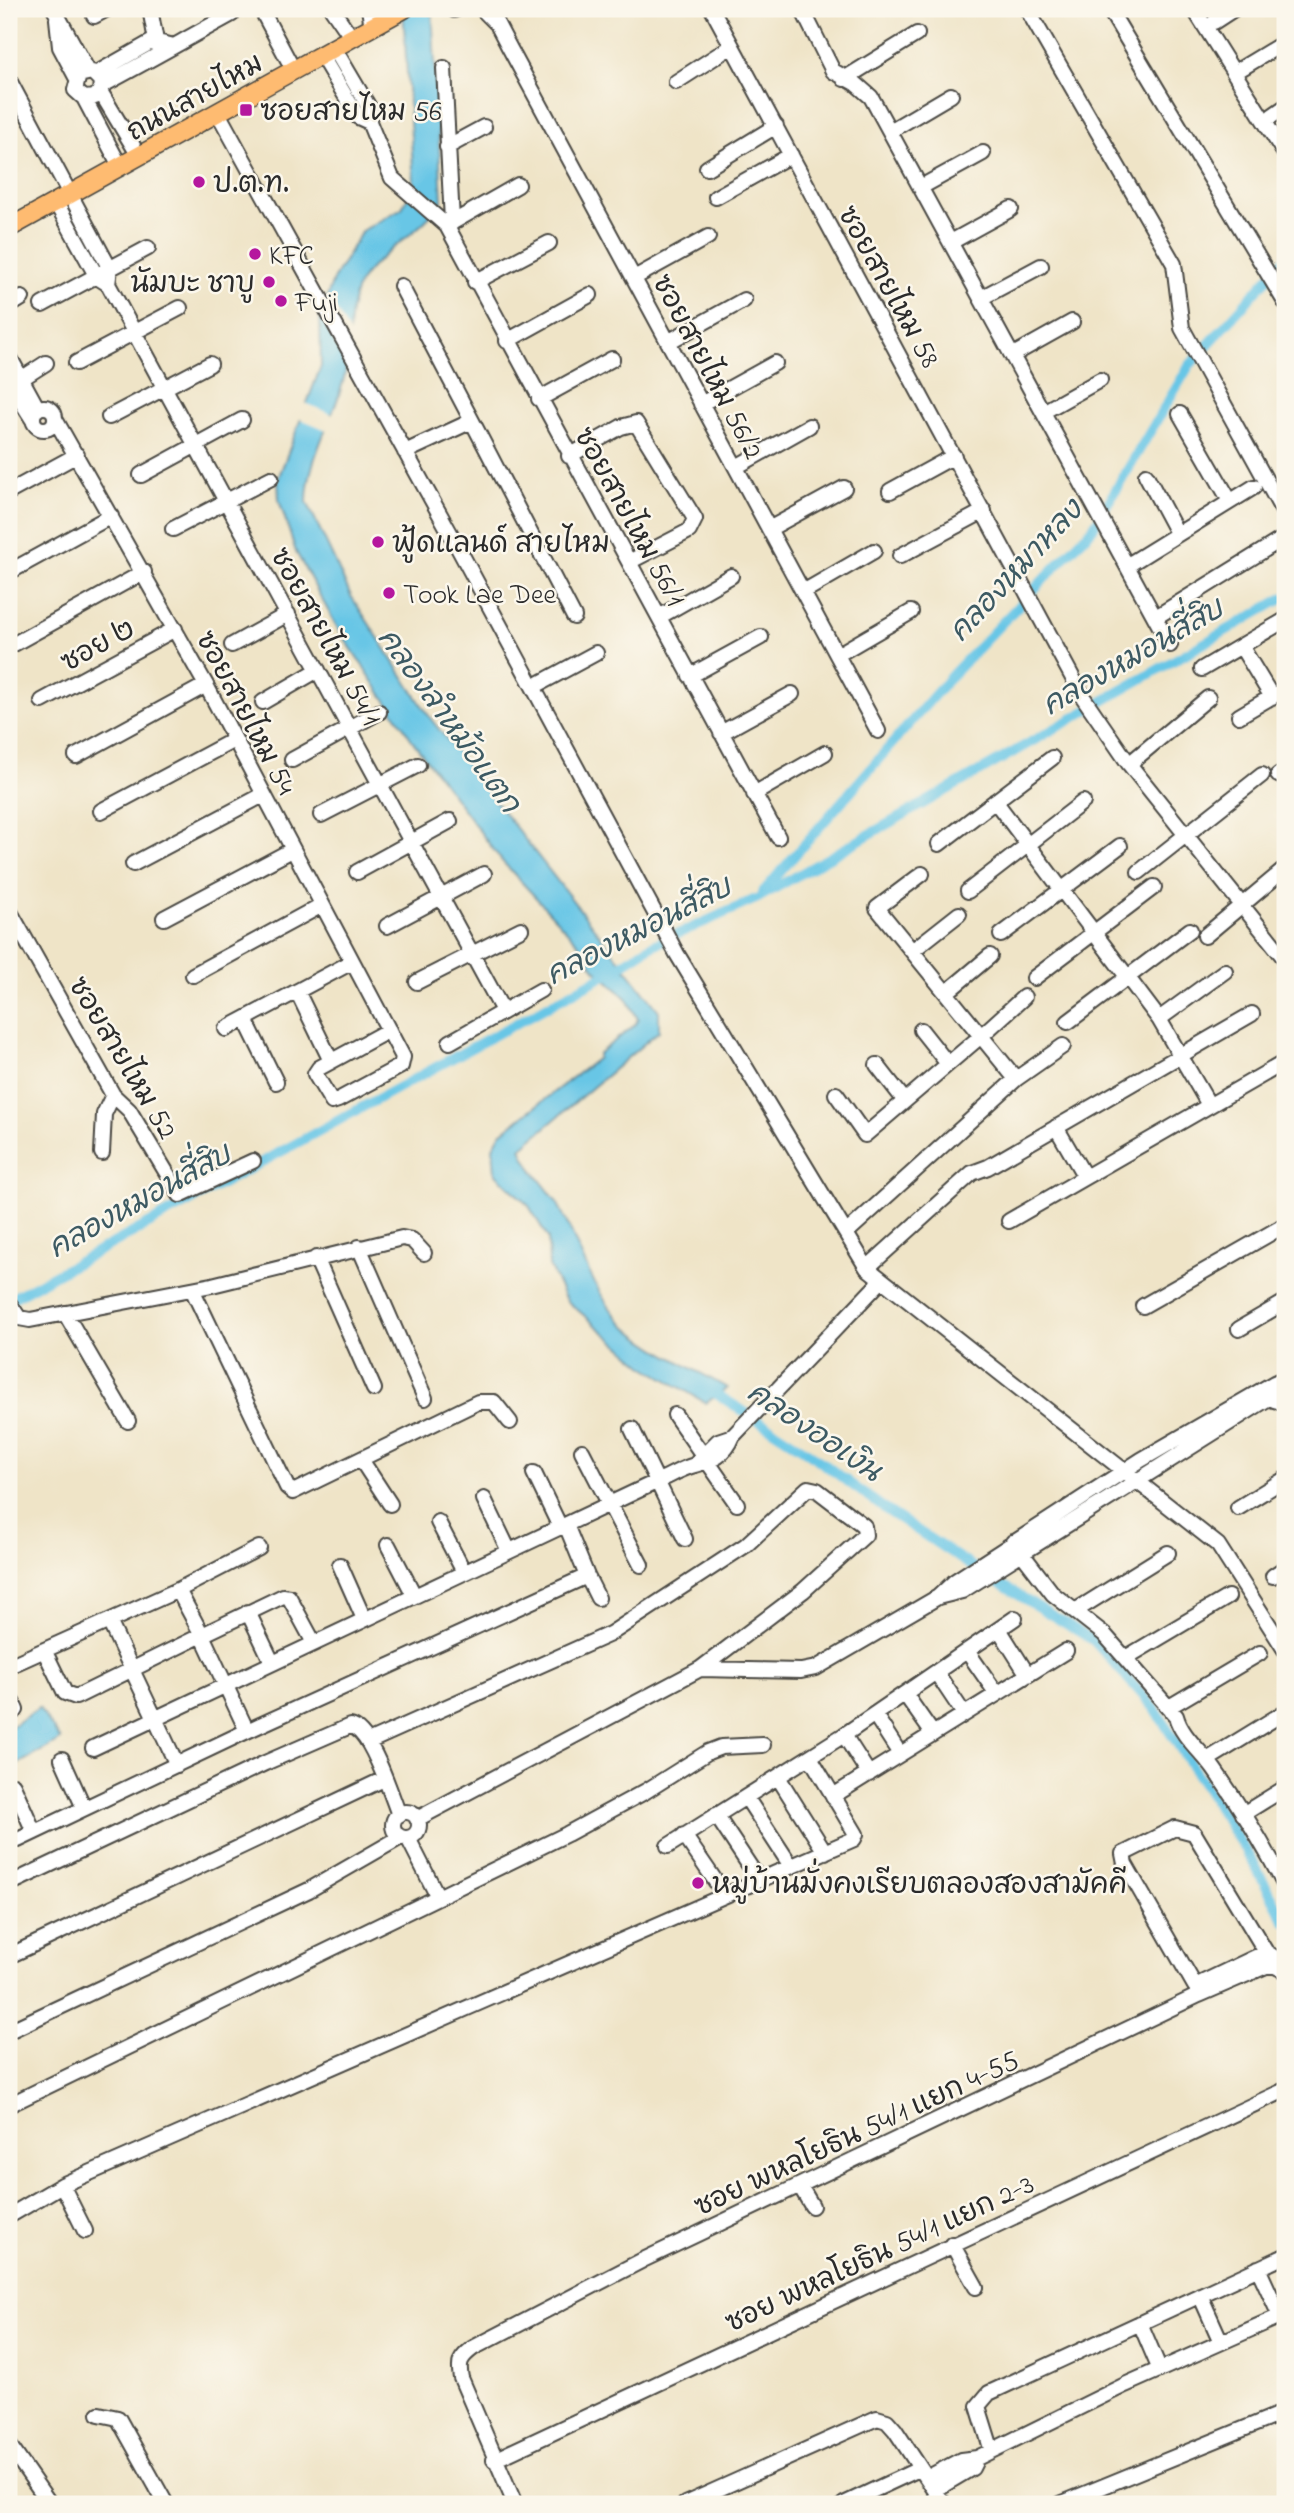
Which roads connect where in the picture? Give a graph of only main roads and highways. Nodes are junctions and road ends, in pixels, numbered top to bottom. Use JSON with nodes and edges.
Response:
{"nodes":[{"id":1,"x":398,"y":11,"type":"edge"},
{"id":2,"x":370,"y":18,"type":"edge"},
{"id":3,"x":9,"y":228,"type":"edge"}],
"edges":[{"from":1,"to":2,"type":"main road","name":"ถนนสายไหม"},
{"from":2,"to":3,"type":"main road","name":"ถนนสายไหม"}]}
